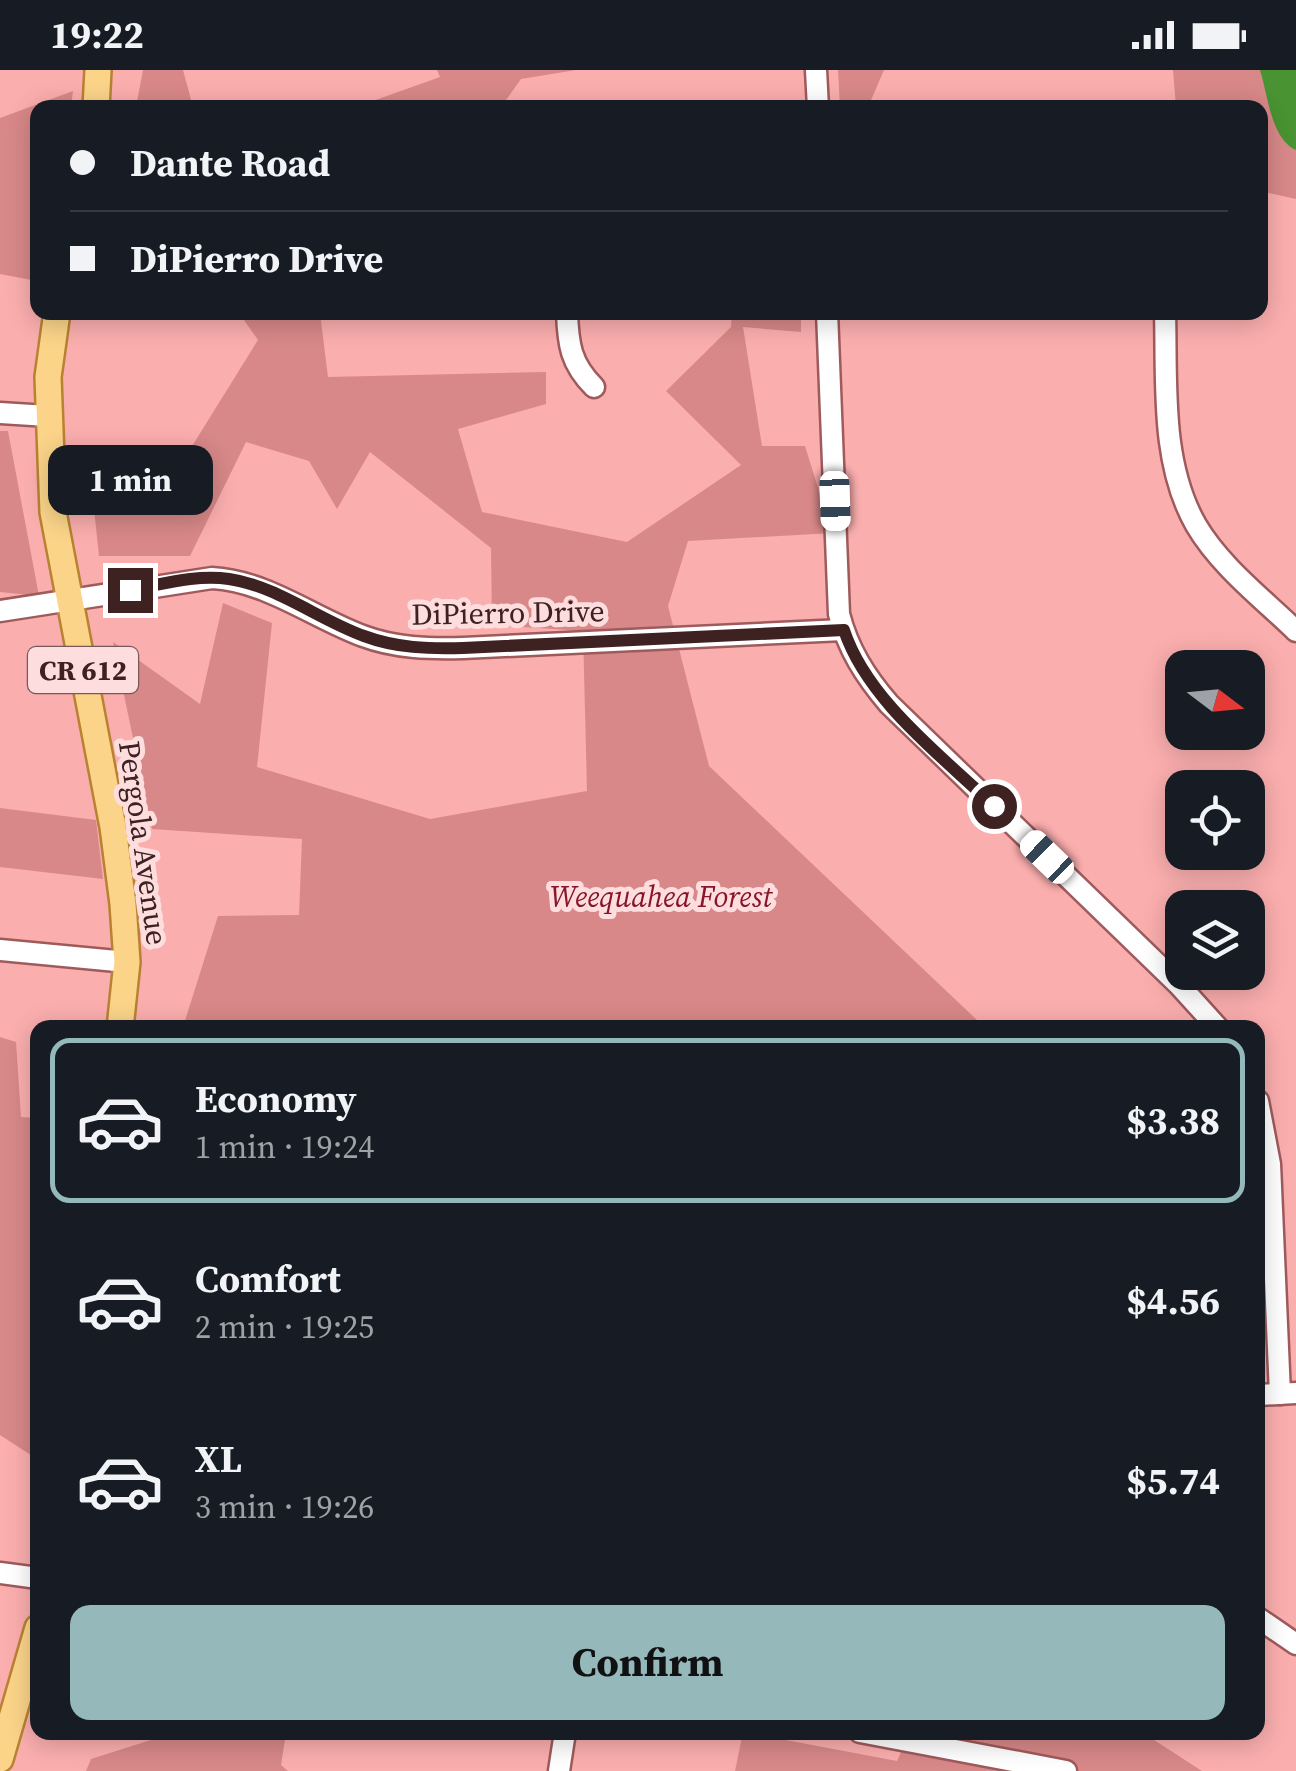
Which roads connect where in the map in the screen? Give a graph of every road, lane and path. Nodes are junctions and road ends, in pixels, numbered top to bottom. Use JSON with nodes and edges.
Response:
{"nodes":[{"id":1,"x":98,"y":70,"type":"edge"},
{"id":2,"x":816,"y":70,"type":"edge"},
{"id":3,"x":96,"y":100,"type":"edge"},
{"id":4,"x":818,"y":100,"type":"edge"},
{"id":5,"x":57,"y":320,"type":"edge"},
{"id":6,"x":568,"y":320,"type":"edge"},
{"id":7,"x":827,"y":320,"type":"edge"},
{"id":8,"x":1165,"y":320,"type":"edge"},
{"id":9,"x":594,"y":388,"type":"dead end"},
{"id":10,"x":0,"y":413,"type":"edge"},
{"id":11,"x":48,"y":416,"type":"junction"},
{"id":12,"x":70,"y":602,"type":"junction"},
{"id":13,"x":0,"y":612,"type":"edge"},
{"id":14,"x":844,"y":630,"type":"junction"},
{"id":15,"x":1296,"y":631,"type":"edge"},
{"id":16,"x":0,"y":950,"type":"edge"},
{"id":17,"x":126,"y":962,"type":"junction"},
{"id":18,"x":121,"y":1020,"type":"edge"},
{"id":19,"x":1211,"y":1020,"type":"edge"},
{"id":20,"x":1265,"y":1138,"type":"edge"},
{"id":21,"x":1288,"y":1394,"type":"edge"},
{"id":22,"x":0,"y":1573,"type":"edge"},
{"id":23,"x":30,"y":1577,"type":"edge"},
{"id":24,"x":1265,"y":1623,"type":"edge"},
{"id":25,"x":1296,"y":1644,"type":"edge"},
{"id":26,"x":30,"y":1655,"type":"edge"},
{"id":27,"x":565,"y":1740,"type":"edge"},
{"id":28,"x":902,"y":1740,"type":"edge"},
{"id":29,"x":0,"y":1758,"type":"edge"},
{"id":30,"x":559,"y":1771,"type":"edge"},
{"id":31,"x":1066,"y":1771,"type":"edge"}],
"edges":[{"from":1,"to":3,"type":"main road"},
{"from":2,"to":4,"type":"street"},
{"from":5,"to":11,"type":"main road","name":"Pergola Avenue","number":"CR 612"},
{"from":6,"to":9,"type":"street"},
{"from":7,"to":14,"type":"street"},
{"from":8,"to":15,"type":"street"},
{"from":10,"to":11,"type":"street"},
{"from":11,"to":12,"type":"main road","name":"Pergola Avenue","number":"CR 612"},
{"from":12,"to":13,"type":"street","name":"DiPierro Drive"},
{"from":12,"to":14,"type":"street","name":"DiPierro Drive"},
{"from":12,"to":17,"type":"main road","name":"Pergola Avenue","number":"CR 612"},
{"from":14,"to":19,"type":"street"},
{"from":16,"to":17,"type":"street"},
{"from":17,"to":18,"type":"main road","name":"Pergola Avenue","number":"CR 612"},
{"from":20,"to":21,"type":"street"},
{"from":22,"to":23,"type":"street"},
{"from":24,"to":25,"type":"street"},
{"from":26,"to":29,"type":"main road"},
{"from":27,"to":30,"type":"street"},
{"from":28,"to":31,"type":"street"}]}
